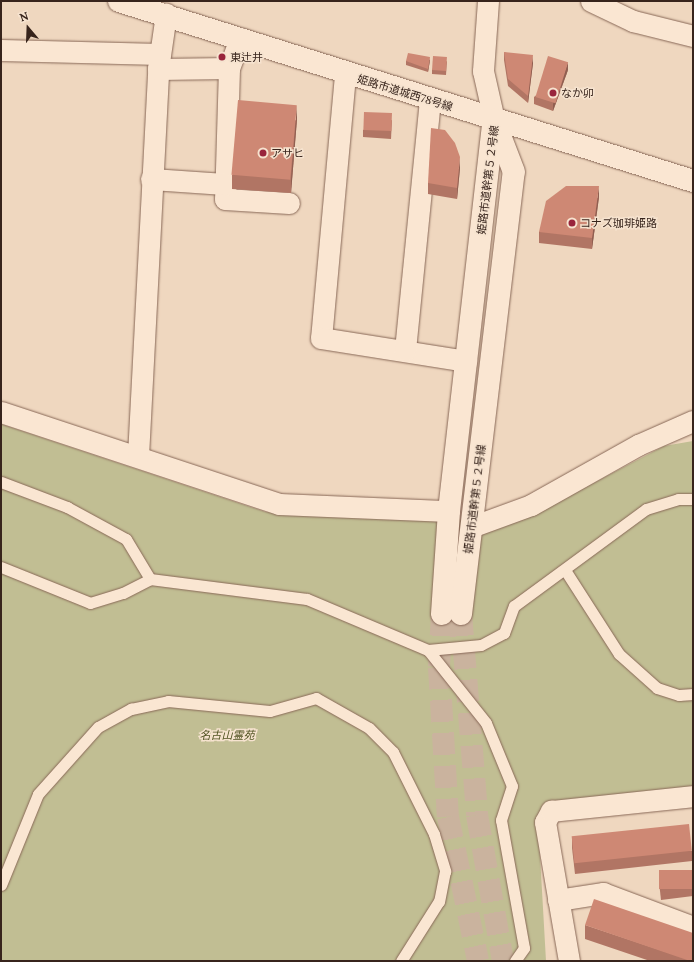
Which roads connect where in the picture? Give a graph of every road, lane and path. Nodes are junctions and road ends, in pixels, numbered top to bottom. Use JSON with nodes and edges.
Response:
{"nodes":[{"id":1,"x":119,"y":1,"type":"edge"},
{"id":2,"x":488,"y":1,"type":"edge"},
{"id":3,"x":591,"y":1,"type":"edge"},
{"id":4,"x":166,"y":14,"type":"junction"},
{"id":5,"x":693,"y":36,"type":"edge"},
{"id":6,"x":240,"y":38,"type":"junction"},
{"id":7,"x":1,"y":50,"type":"edge"},
{"id":8,"x":159,"y":62,"type":"junction"},
{"id":9,"x":229,"y":68,"type":"junction"},
{"id":10,"x":345,"y":75,"type":"junction"},
{"id":11,"x":430,"y":100,"type":"junction"},
{"id":12,"x":494,"y":120,"type":"junction"},
{"id":13,"x":151,"y":179,"type":"junction"},
{"id":14,"x":693,"y":181,"type":"edge"},
{"id":15,"x":225,"y":184,"type":"junction"},
{"id":16,"x":289,"y":203,"type":"dead end"},
{"id":17,"x":405,"y":350,"type":"junction"},
{"id":18,"x":466,"y":361,"type":"junction"},
{"id":19,"x":1,"y":412,"type":"edge"},
{"id":20,"x":693,"y":421,"type":"edge"},
{"id":21,"x":138,"y":456,"type":"junction"},
{"id":22,"x":1,"y":482,"type":"edge"},
{"id":23,"x":693,"y":500,"type":"edge"},
{"id":24,"x":449,"y":511,"type":"junction"},
{"id":25,"x":471,"y":527,"type":"junction"},
{"id":26,"x":1,"y":567,"type":"edge"},
{"id":27,"x":565,"y":570,"type":"junction"},
{"id":28,"x":150,"y":579,"type":"junction"},
{"id":29,"x":428,"y":650,"type":"junction"},
{"id":30,"x":693,"y":694,"type":"edge"},
{"id":31,"x":693,"y":796,"type":"edge"},
{"id":32,"x":1,"y":885,"type":"edge"},
{"id":33,"x":558,"y":900,"type":"junction"},
{"id":34,"x":693,"y":927,"type":"edge"},
{"id":35,"x":401,"y":961,"type":"edge"},
{"id":36,"x":515,"y":961,"type":"edge"},
{"id":37,"x":569,"y":961,"type":"edge"}],
"edges":[{"from":1,"to":4,"type":"street","name":"姫路市道城西78号線"},
{"from":2,"to":12,"type":"street"},
{"from":3,"to":5,"type":"street"},
{"from":4,"to":6,"type":"street","name":"姫路市道城西78号線"},
{"from":4,"to":8,"type":"street"},
{"from":6,"to":9,"type":"street"},
{"from":6,"to":10,"type":"street","name":"姫路市道城西78号線"},
{"from":7,"to":8,"type":"street"},
{"from":8,"to":9,"type":"street"},
{"from":8,"to":13,"type":"street"},
{"from":9,"to":15,"type":"street"},
{"from":10,"to":11,"type":"street","name":"姫路市道城西78号線"},
{"from":10,"to":17,"type":"street"},
{"from":11,"to":12,"type":"street","name":"姫路市道城西78号線"},
{"from":11,"to":17,"type":"street"},
{"from":12,"to":14,"type":"street","name":"姫路市道城西78号線"},
{"from":12,"to":18,"type":"street","name":"姫路市道幹第５２号線"},
{"from":12,"to":25,"type":"street","name":"姫路市道幹第５２号線"},
{"from":13,"to":15,"type":"street"},
{"from":13,"to":21,"type":"street"},
{"from":15,"to":16,"type":"street"},
{"from":17,"to":18,"type":"street"},
{"from":18,"to":24,"type":"street","name":"姫路市道幹第５２号線"},
{"from":19,"to":21,"type":"street"},
{"from":20,"to":25,"type":"street"},
{"from":21,"to":24,"type":"street"},
{"from":22,"to":28,"type":"lane"},
{"from":23,"to":27,"type":"lane"},
{"from":24,"to":25,"type":"street","name":"姫路市道幹第５２号線"},
{"from":26,"to":28,"type":"lane"},
{"from":27,"to":29,"type":"lane"},
{"from":27,"to":30,"type":"lane"},
{"from":28,"to":29,"type":"lane"},
{"from":29,"to":36,"type":"lane"},
{"from":31,"to":33,"type":"street"},
{"from":32,"to":35,"type":"lane"},
{"from":33,"to":34,"type":"street"},
{"from":33,"to":37,"type":"street"}]}
